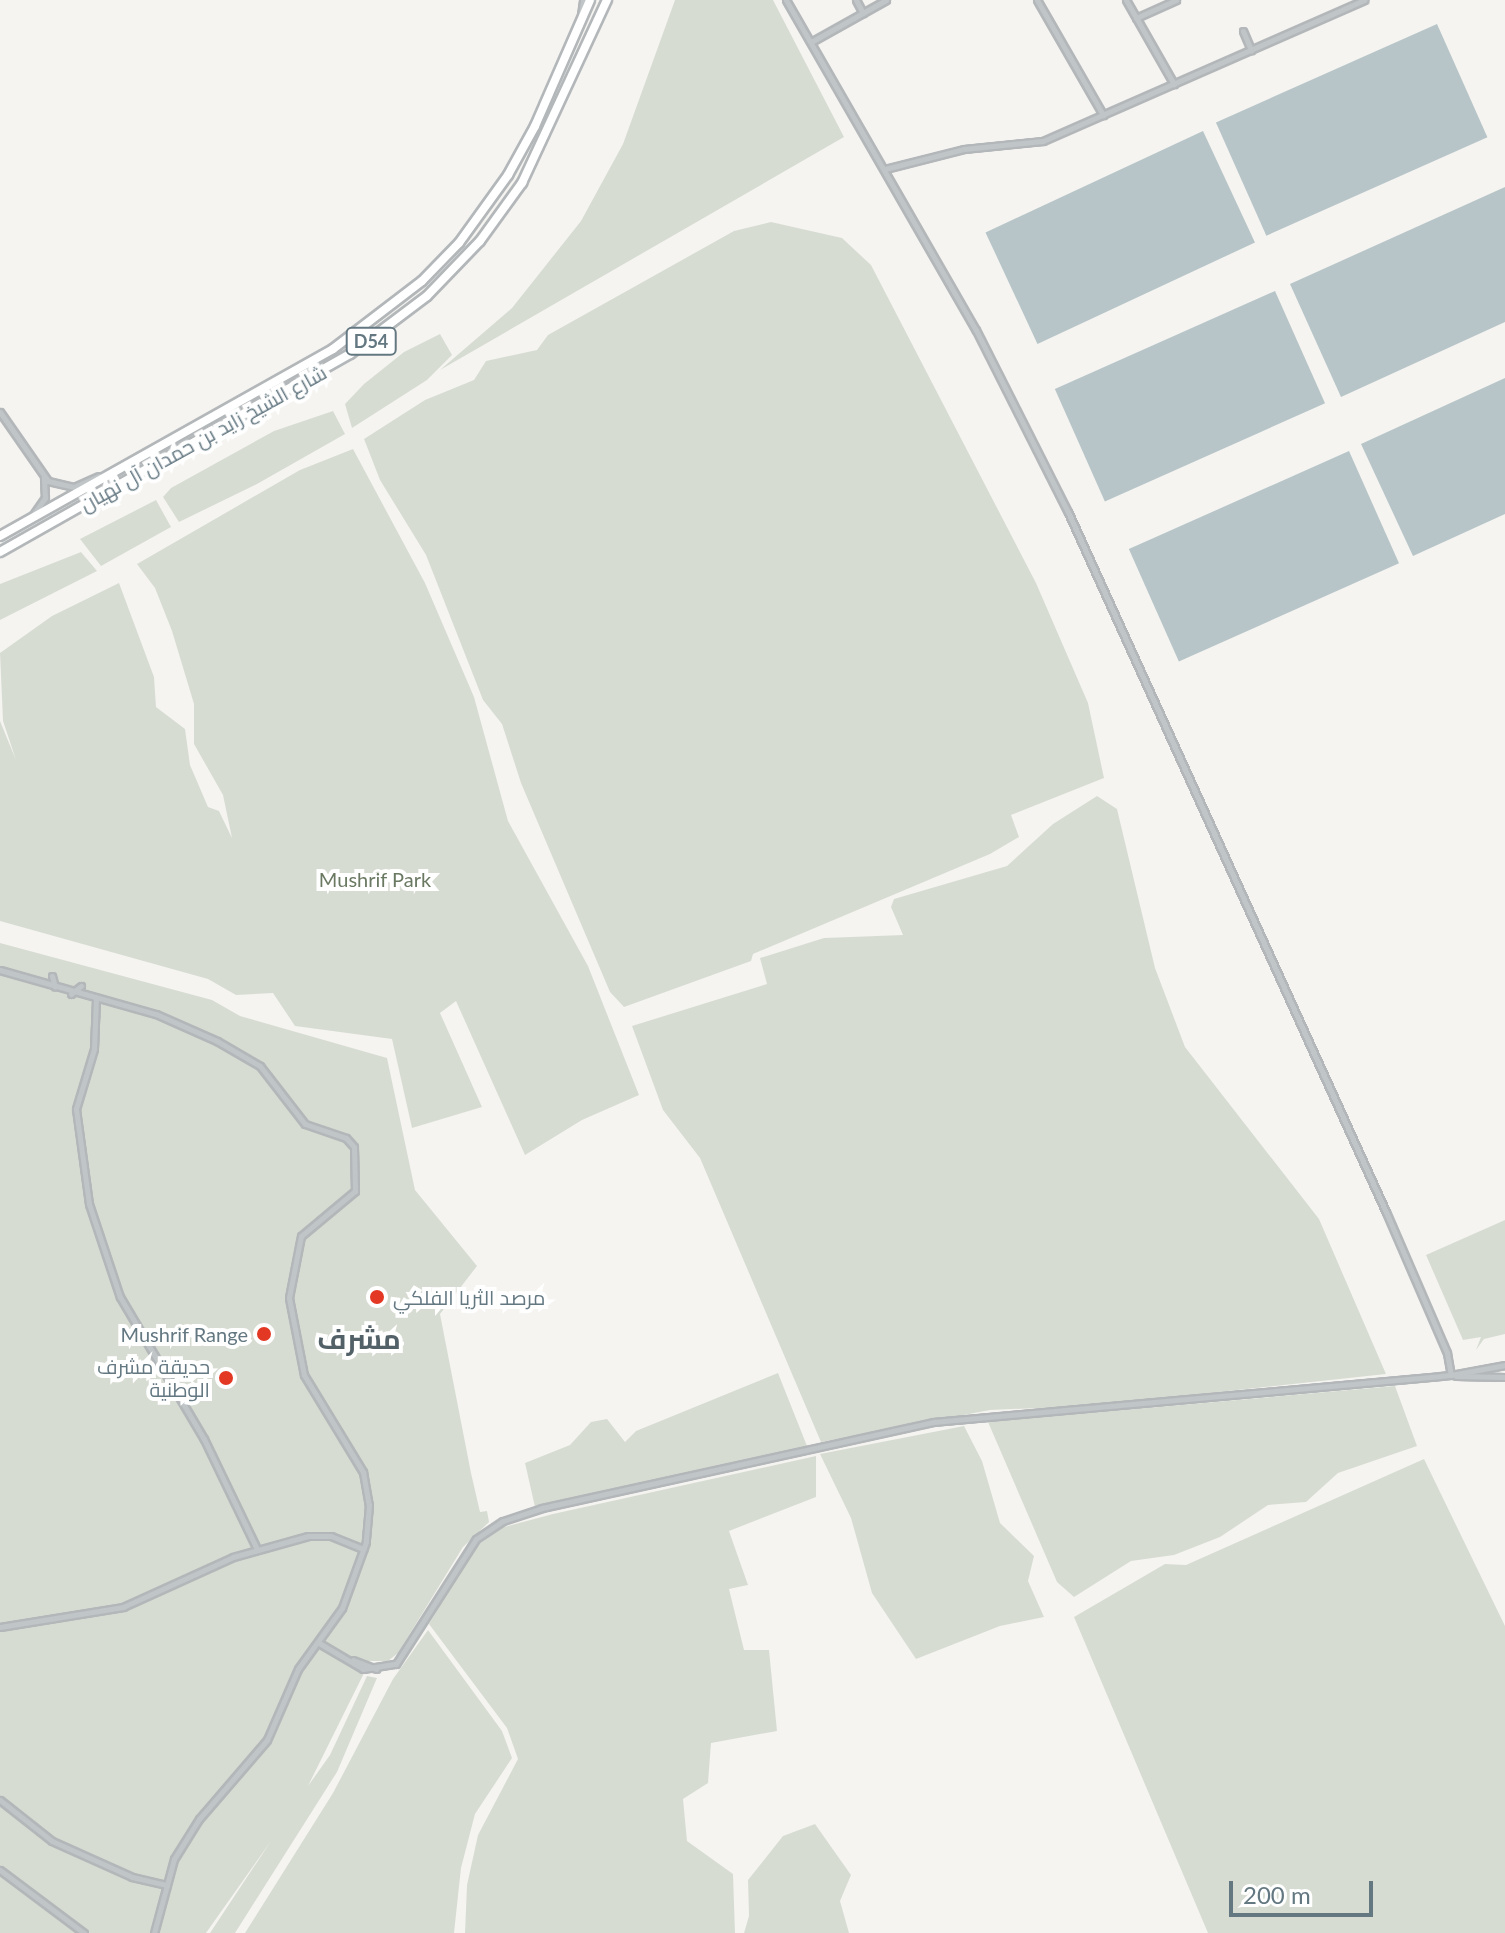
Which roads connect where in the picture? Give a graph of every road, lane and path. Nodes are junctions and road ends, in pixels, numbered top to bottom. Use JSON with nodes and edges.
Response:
{"nodes":[{"id":1,"x":583,"y":0,"type":"edge"},
{"id":2,"x":590,"y":0,"type":"edge"},
{"id":3,"x":607,"y":0,"type":"edge"},
{"id":4,"x":786,"y":0,"type":"edge"},
{"id":5,"x":856,"y":0,"type":"edge"},
{"id":6,"x":886,"y":0,"type":"edge"},
{"id":7,"x":1037,"y":0,"type":"edge"},
{"id":8,"x":1126,"y":0,"type":"edge"},
{"id":9,"x":1176,"y":0,"type":"edge"},
{"id":10,"x":1364,"y":0,"type":"edge"},
{"id":11,"x":863,"y":13,"type":"junction"},
{"id":12,"x":1136,"y":18,"type":"junction"},
{"id":13,"x":580,"y":23,"type":"junction"},
{"id":14,"x":1243,"y":31,"type":"dead end"},
{"id":15,"x":811,"y":42,"type":"junction"},
{"id":16,"x":1251,"y":50,"type":"junction"},
{"id":17,"x":1174,"y":84,"type":"junction"},
{"id":18,"x":1103,"y":115,"type":"junction"},
{"id":19,"x":885,"y":169,"type":"junction"},
{"id":20,"x":0,"y":412,"type":"edge"},
{"id":21,"x":118,"y":470,"type":"junction"},
{"id":22,"x":43,"y":476,"type":"junction"},
{"id":23,"x":28,"y":520,"type":"junction"},
{"id":24,"x":0,"y":536,"type":"edge"},
{"id":25,"x":0,"y":552,"type":"edge"},
{"id":26,"x":0,"y":970,"type":"edge"},
{"id":27,"x":52,"y":976,"type":"dead end"},
{"id":28,"x":81,"y":986,"type":"dead end"},
{"id":29,"x":55,"y":988,"type":"junction"},
{"id":30,"x":71,"y":994,"type":"junction"},
{"id":31,"x":96,"y":999,"type":"junction"},
{"id":32,"x":1504,"y":1365,"type":"edge"},
{"id":33,"x":1451,"y":1375,"type":"junction"},
{"id":34,"x":1504,"y":1378,"type":"edge"},
{"id":35,"x":257,"y":1549,"type":"junction"},
{"id":36,"x":364,"y":1549,"type":"junction"},
{"id":37,"x":0,"y":1627,"type":"edge"},
{"id":38,"x":319,"y":1643,"type":"junction"},
{"id":39,"x":0,"y":1800,"type":"edge"},
{"id":40,"x":0,"y":1870,"type":"edge"},
{"id":41,"x":167,"y":1885,"type":"junction"},
{"id":42,"x":84,"y":1933,"type":"edge"},
{"id":43,"x":154,"y":1933,"type":"edge"}],
"edges":[{"from":1,"to":13,"type":"street"},
{"from":2,"to":13,"type":"highway","name":"شارع الشيخ زايد بن حمدان آل نهيان","number":"D54"},
{"from":3,"to":25,"type":"highway","name":"شارع الشيخ زايد بن حمدان آل نهيان","number":"D54"},
{"from":4,"to":15,"type":"street"},
{"from":5,"to":11,"type":"street"},
{"from":6,"to":11,"type":"street"},
{"from":7,"to":18,"type":"street"},
{"from":8,"to":12,"type":"street"},
{"from":9,"to":12,"type":"street"},
{"from":10,"to":16,"type":"street"},
{"from":11,"to":15,"type":"street"},
{"from":12,"to":17,"type":"street"},
{"from":13,"to":21,"type":"highway","name":"شارع الشيخ زايد بن حمدان آل نهيان","number":"D54"},
{"from":14,"to":16,"type":"street"},
{"from":15,"to":19,"type":"street"},
{"from":16,"to":17,"type":"street"},
{"from":17,"to":18,"type":"street"},
{"from":18,"to":19,"type":"street"},
{"from":19,"to":33,"type":"street"},
{"from":20,"to":22,"type":"street"},
{"from":21,"to":22,"type":"street"},
{"from":21,"to":23,"type":"highway","name":"شارع الشيخ زايد بن حمدان آل نهيان","number":"D54"},
{"from":22,"to":23,"type":"street"},
{"from":23,"to":24,"type":"highway","name":"شارع الشيخ زايد بن حمدان آل نهيان","number":"D54"},
{"from":26,"to":29,"type":"street"},
{"from":27,"to":29,"type":"street"},
{"from":28,"to":30,"type":"street"},
{"from":29,"to":30,"type":"street"},
{"from":30,"to":31,"type":"street"},
{"from":31,"to":35,"type":"street"},
{"from":31,"to":36,"type":"street"},
{"from":32,"to":33,"type":"street"},
{"from":33,"to":34,"type":"street"},
{"from":33,"to":38,"type":"street"},
{"from":35,"to":36,"type":"street"},
{"from":35,"to":37,"type":"street"},
{"from":36,"to":38,"type":"street"},
{"from":38,"to":41,"type":"street"},
{"from":39,"to":41,"type":"street"},
{"from":40,"to":42,"type":"street"},
{"from":41,"to":43,"type":"street"}]}
